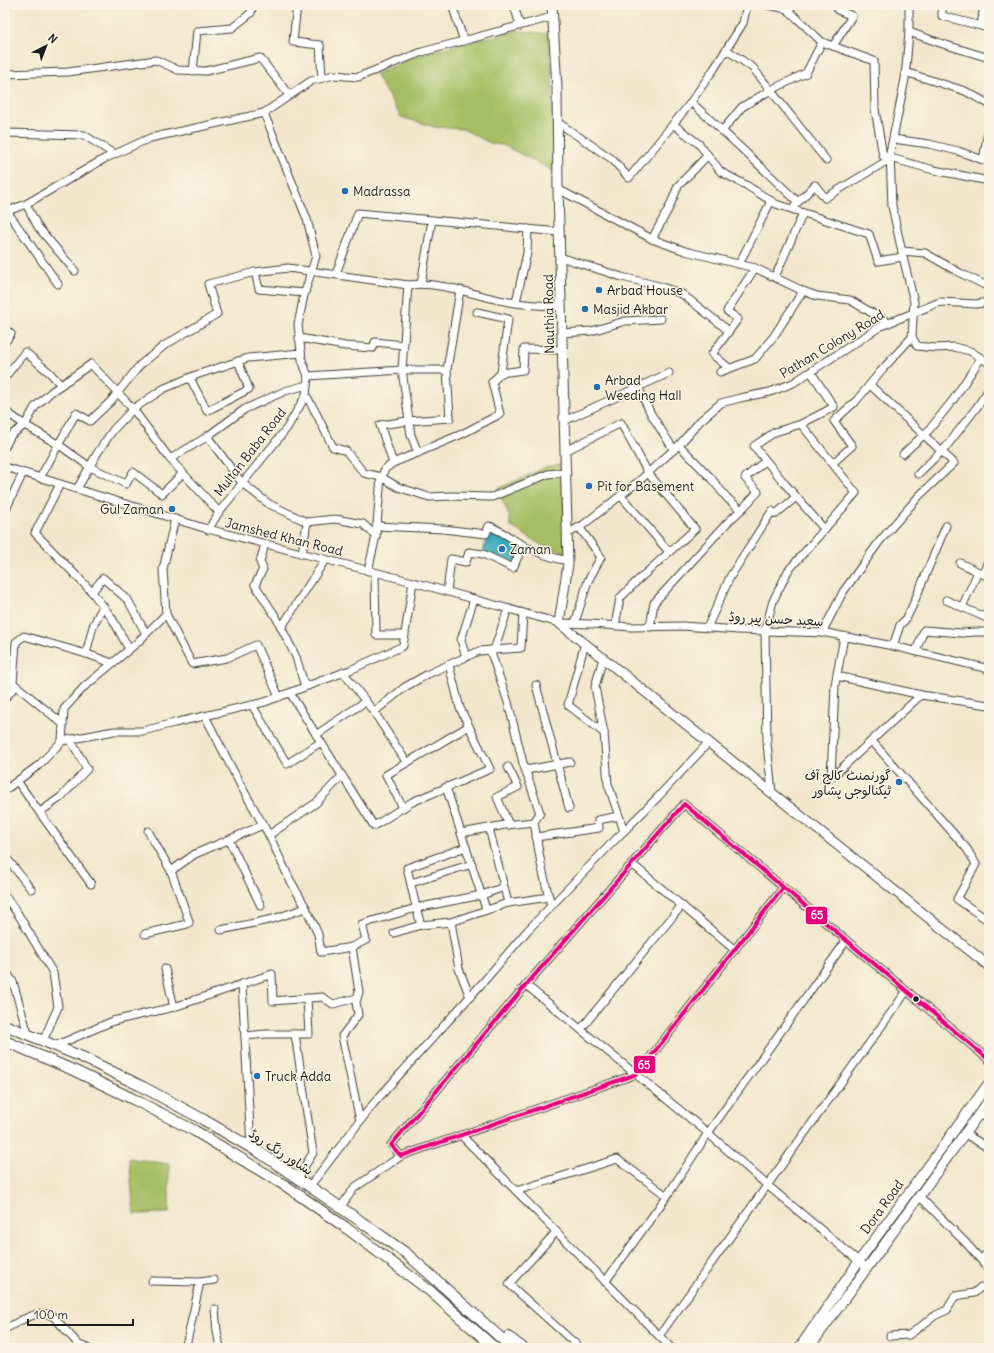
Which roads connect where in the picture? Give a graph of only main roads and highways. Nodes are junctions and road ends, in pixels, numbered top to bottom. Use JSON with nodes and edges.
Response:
{"nodes":[{"id":1,"x":552,"y":5,"type":"edge"},
{"id":2,"x":988,"y":964,"type":"edge"},
{"id":3,"x":5,"y":1025,"type":"edge"},
{"id":4,"x":5,"y":1041,"type":"edge"},
{"id":5,"x":989,"y":1083,"type":"edge"},
{"id":6,"x":989,"y":1100,"type":"edge"},
{"id":7,"x":970,"y":1109,"type":"junction"},
{"id":8,"x":979,"y":1115,"type":"junction"},
{"id":9,"x":491,"y":1330,"type":"junction"},
{"id":10,"x":487,"y":1344,"type":"edge"},
{"id":11,"x":495,"y":1348,"type":"edge"},
{"id":12,"x":512,"y":1348,"type":"edge"},
{"id":13,"x":522,"y":1348,"type":"edge"},
{"id":14,"x":799,"y":1348,"type":"edge"},
{"id":15,"x":809,"y":1348,"type":"edge"}],
"edges":[{"from":1,"to":2,"type":"main road","name":"Nauthia Road"},
{"from":3,"to":9,"type":"highway","name":"پشاور رنگ روڈ"},
{"from":4,"to":10,"type":"highway","name":"پشاور رنگ روڈ"},
{"from":5,"to":7,"type":"main road","name":"Dora Road"},
{"from":6,"to":8,"type":"main road"},
{"from":7,"to":8,"type":"main road"},
{"from":7,"to":14,"type":"main road","name":"Dora Road"},
{"from":8,"to":15,"type":"main road"},
{"from":9,"to":12,"type":"highway","name":"پشاور رنگ روڈ"},
{"from":9,"to":13,"type":"highway"},
{"from":10,"to":11,"type":"highway","name":"پشاور رنگ روڈ"}]}
